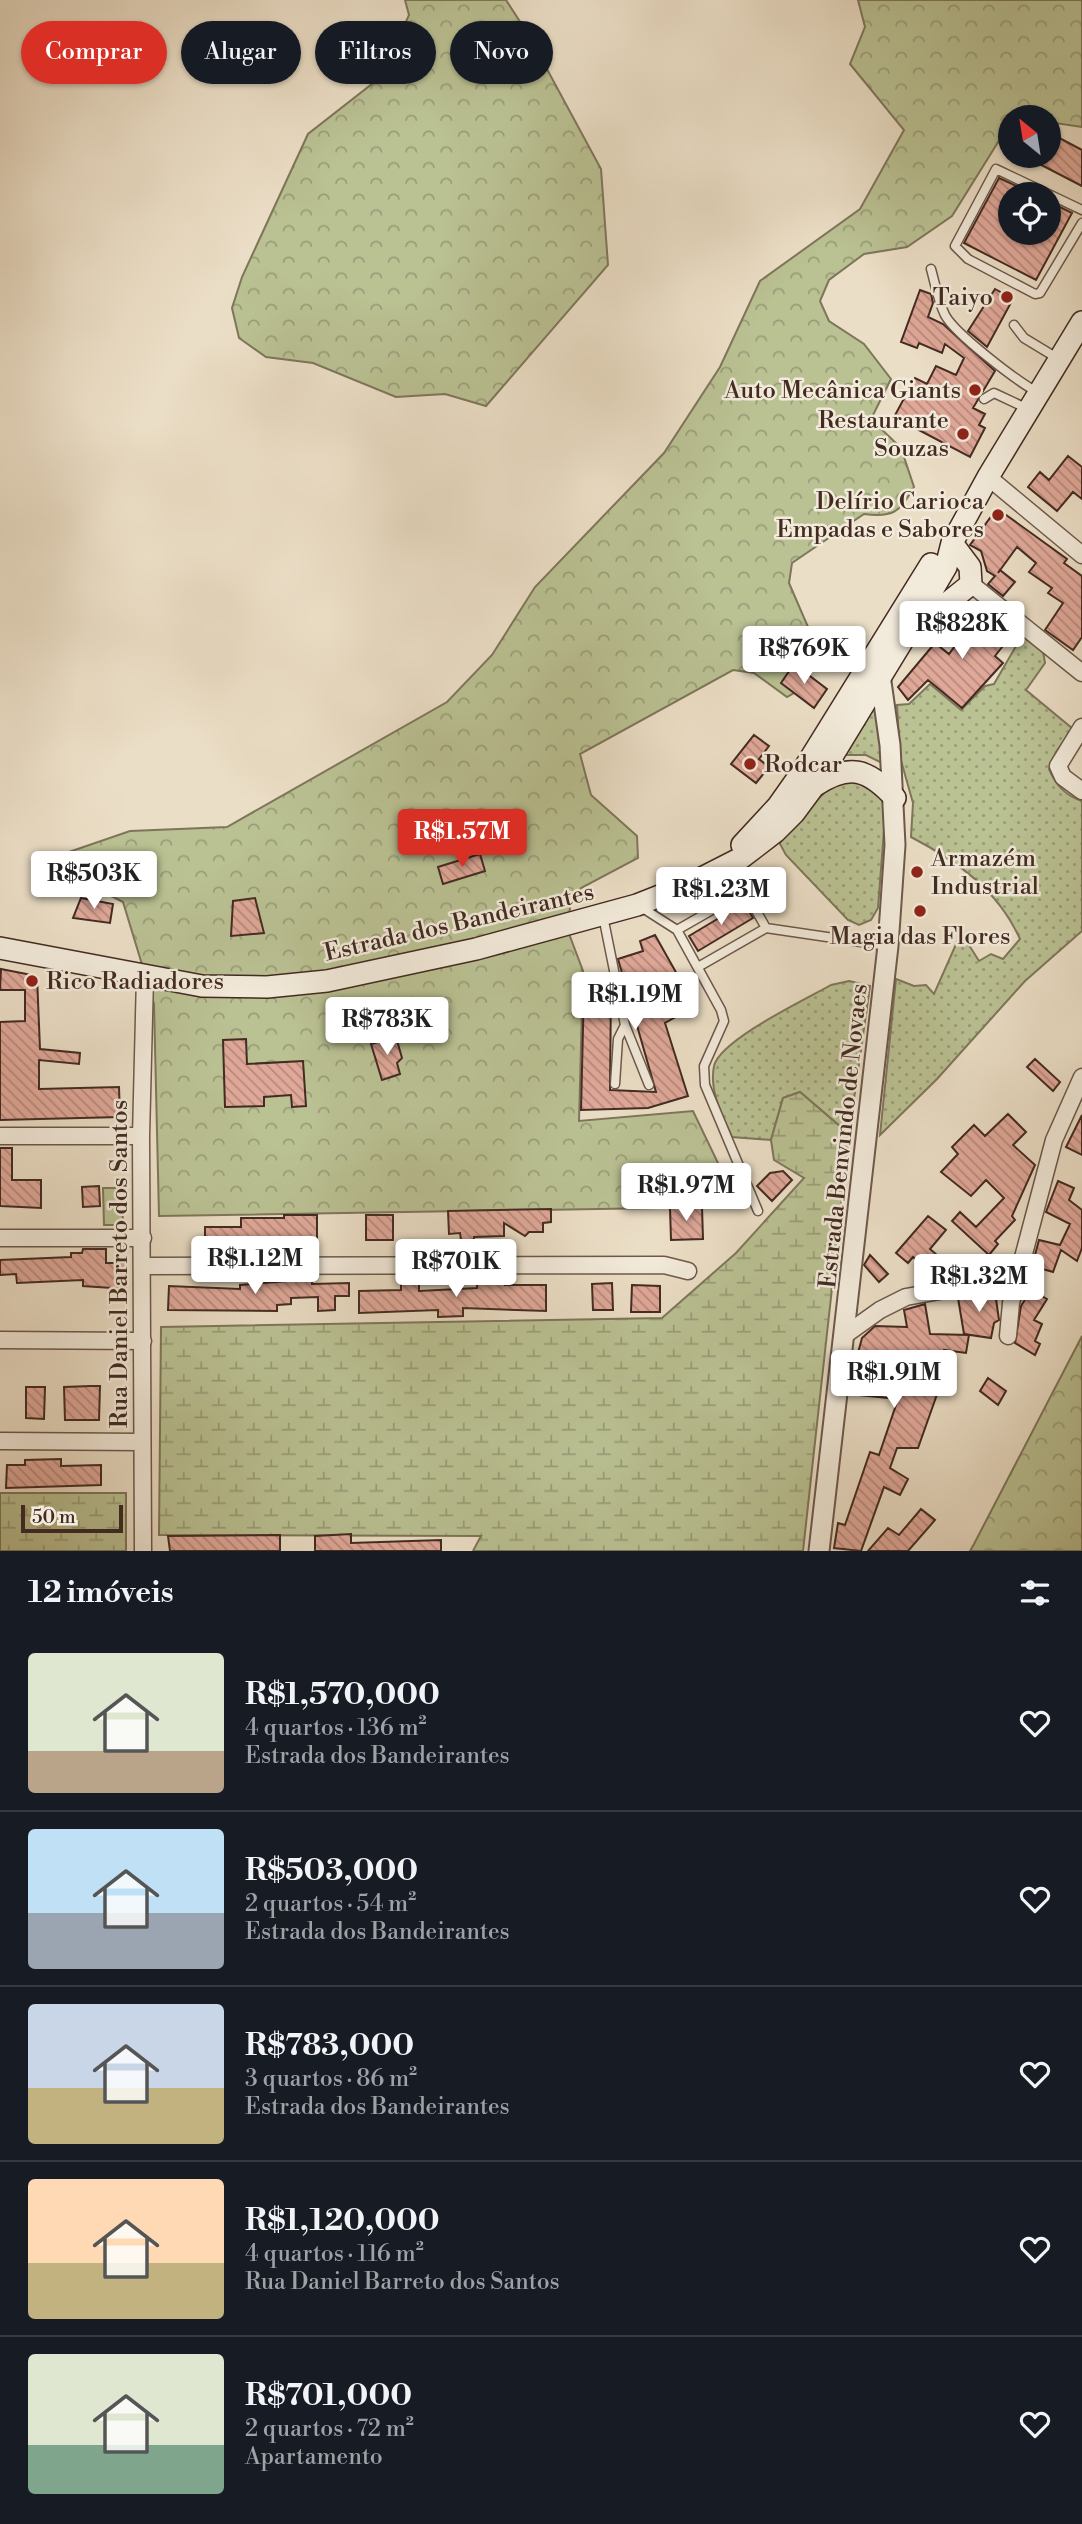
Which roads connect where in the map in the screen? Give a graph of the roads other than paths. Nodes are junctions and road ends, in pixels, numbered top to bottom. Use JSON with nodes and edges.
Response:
{"nodes":[{"id":1,"x":1082,"y":210,"type":"edge"},
{"id":2,"x":1082,"y":223,"type":"edge"},
{"id":3,"x":931,"y":269,"type":"dead end"},
{"id":4,"x":1082,"y":322,"type":"edge"},
{"id":5,"x":1014,"y":325,"type":"dead end"},
{"id":6,"x":1059,"y":359,"type":"junction"},
{"id":7,"x":984,"y":399,"type":"dead end"},
{"id":8,"x":1034,"y":401,"type":"junction"},
{"id":9,"x":988,"y":477,"type":"junction"},
{"id":10,"x":952,"y":543,"type":"junction"},
{"id":11,"x":1082,"y":555,"type":"edge"},
{"id":12,"x":971,"y":584,"type":"junction"},
{"id":13,"x":893,"y":641,"type":"junction"},
{"id":14,"x":1082,"y":673,"type":"edge"},
{"id":15,"x":880,"y":680,"type":"junction"},
{"id":16,"x":1082,"y":727,"type":"edge"},
{"id":17,"x":814,"y":786,"type":"junction"},
{"id":18,"x":1082,"y":791,"type":"edge"},
{"id":19,"x":895,"y":798,"type":"junction"},
{"id":20,"x":741,"y":858,"type":"junction"},
{"id":21,"x":715,"y":870,"type":"junction"},
{"id":22,"x":745,"y":891,"type":"junction"},
{"id":23,"x":637,"y":905,"type":"junction"},
{"id":24,"x":603,"y":915,"type":"junction"},
{"id":25,"x":766,"y":928,"type":"junction"},
{"id":26,"x":677,"y":930,"type":"junction"},
{"id":27,"x":888,"y":946,"type":"junction"},
{"id":28,"x":0,"y":948,"type":"edge"},
{"id":29,"x":698,"y":967,"type":"junction"},
{"id":30,"x":145,"y":977,"type":"junction"},
{"id":31,"x":625,"y":1025,"type":"junction"},
{"id":32,"x":1082,"y":1077,"type":"edge"},
{"id":33,"x":615,"y":1084,"type":"dead end"},
{"id":34,"x":649,"y":1085,"type":"dead end"},
{"id":35,"x":0,"y":1136,"type":"edge"},
{"id":36,"x":141,"y":1136,"type":"junction"},
{"id":37,"x":758,"y":1211,"type":"dead end"},
{"id":38,"x":0,"y":1238,"type":"edge"},
{"id":39,"x":143,"y":1238,"type":"junction"},
{"id":40,"x":144,"y":1266,"type":"junction"},
{"id":41,"x":688,"y":1271,"type":"dead end"},
{"id":42,"x":1017,"y":1277,"type":"junction"},
{"id":43,"x":845,"y":1335,"type":"junction"},
{"id":44,"x":1008,"y":1336,"type":"dead end"},
{"id":45,"x":0,"y":1340,"type":"edge"},
{"id":46,"x":143,"y":1340,"type":"junction"},
{"id":47,"x":0,"y":1441,"type":"edge"},
{"id":48,"x":142,"y":1442,"type":"junction"},
{"id":49,"x":143,"y":1551,"type":"edge"},
{"id":50,"x":819,"y":1551,"type":"edge"}],
"edges":[{"from":1,"to":2,"type":"lane"},
{"from":3,"to":8,"type":"lane"},
{"from":4,"to":6,"type":"main road","name":"Estrada dos Bandeirantes"},
{"from":5,"to":6,"type":"lane"},
{"from":6,"to":8,"type":"main road","name":"Estrada dos Bandeirantes"},
{"from":7,"to":8,"type":"lane"},
{"from":8,"to":9,"type":"main road","name":"Estrada dos Bandeirantes"},
{"from":9,"to":10,"type":"main road","name":"Estrada dos Bandeirantes"},
{"from":9,"to":11,"type":"street"},
{"from":10,"to":12,"type":"main road"},
{"from":10,"to":13,"type":"main road","name":"Estrada dos Bandeirantes"},
{"from":12,"to":13,"type":"main road"},
{"from":12,"to":14,"type":"street"},
{"from":13,"to":15,"type":"main road","name":"Estrada dos Bandeirantes"},
{"from":13,"to":21,"type":"main road","name":"Estrada dos Bandeirantes"},
{"from":15,"to":17,"type":"main road","name":"Estrada dos Bandeirantes"},
{"from":15,"to":19,"type":"street","name":"Estrada Benvindo de Novaes"},
{"from":16,"to":18,"type":"street"},
{"from":17,"to":19,"type":"main road"},
{"from":17,"to":20,"type":"main road","name":"Estrada dos Bandeirantes"},
{"from":19,"to":27,"type":"street","name":"Estrada Benvindo de Novaes"},
{"from":20,"to":21,"type":"main road","name":"Estrada dos Bandeirantes"},
{"from":20,"to":22,"type":"lane"},
{"from":21,"to":23,"type":"main road","name":"Estrada dos Bandeirantes"},
{"from":22,"to":25,"type":"lane"},
{"from":22,"to":26,"type":"lane"},
{"from":23,"to":24,"type":"main road","name":"Estrada dos Bandeirantes"},
{"from":23,"to":26,"type":"lane"},
{"from":24,"to":30,"type":"main road","name":"Estrada dos Bandeirantes"},
{"from":24,"to":31,"type":"lane"},
{"from":25,"to":27,"type":"lane"},
{"from":25,"to":29,"type":"lane"},
{"from":26,"to":29,"type":"lane"},
{"from":27,"to":43,"type":"street","name":"Estrada Benvindo de Novaes"},
{"from":28,"to":30,"type":"main road","name":"Estrada dos Bandeirantes"},
{"from":29,"to":37,"type":"lane"},
{"from":30,"to":36,"type":"street","name":"Rua Daniel Barreto dos Santos"},
{"from":31,"to":33,"type":"lane"},
{"from":31,"to":34,"type":"lane"},
{"from":32,"to":42,"type":"street"},
{"from":35,"to":36,"type":"street"},
{"from":36,"to":39,"type":"street","name":"Rua Daniel Barreto dos Santos"},
{"from":38,"to":39,"type":"street"},
{"from":39,"to":40,"type":"street","name":"Rua Daniel Barreto dos Santos"},
{"from":40,"to":41,"type":"street"},
{"from":40,"to":46,"type":"street","name":"Rua Daniel Barreto dos Santos"},
{"from":42,"to":43,"type":"street"},
{"from":42,"to":44,"type":"street"},
{"from":43,"to":50,"type":"street","name":"Estrada Benvindo de Novaes"},
{"from":45,"to":46,"type":"street"},
{"from":46,"to":48,"type":"street","name":"Rua Daniel Barreto dos Santos"},
{"from":47,"to":48,"type":"street"},
{"from":48,"to":49,"type":"street","name":"Rua Daniel Barreto dos Santos"}]}
